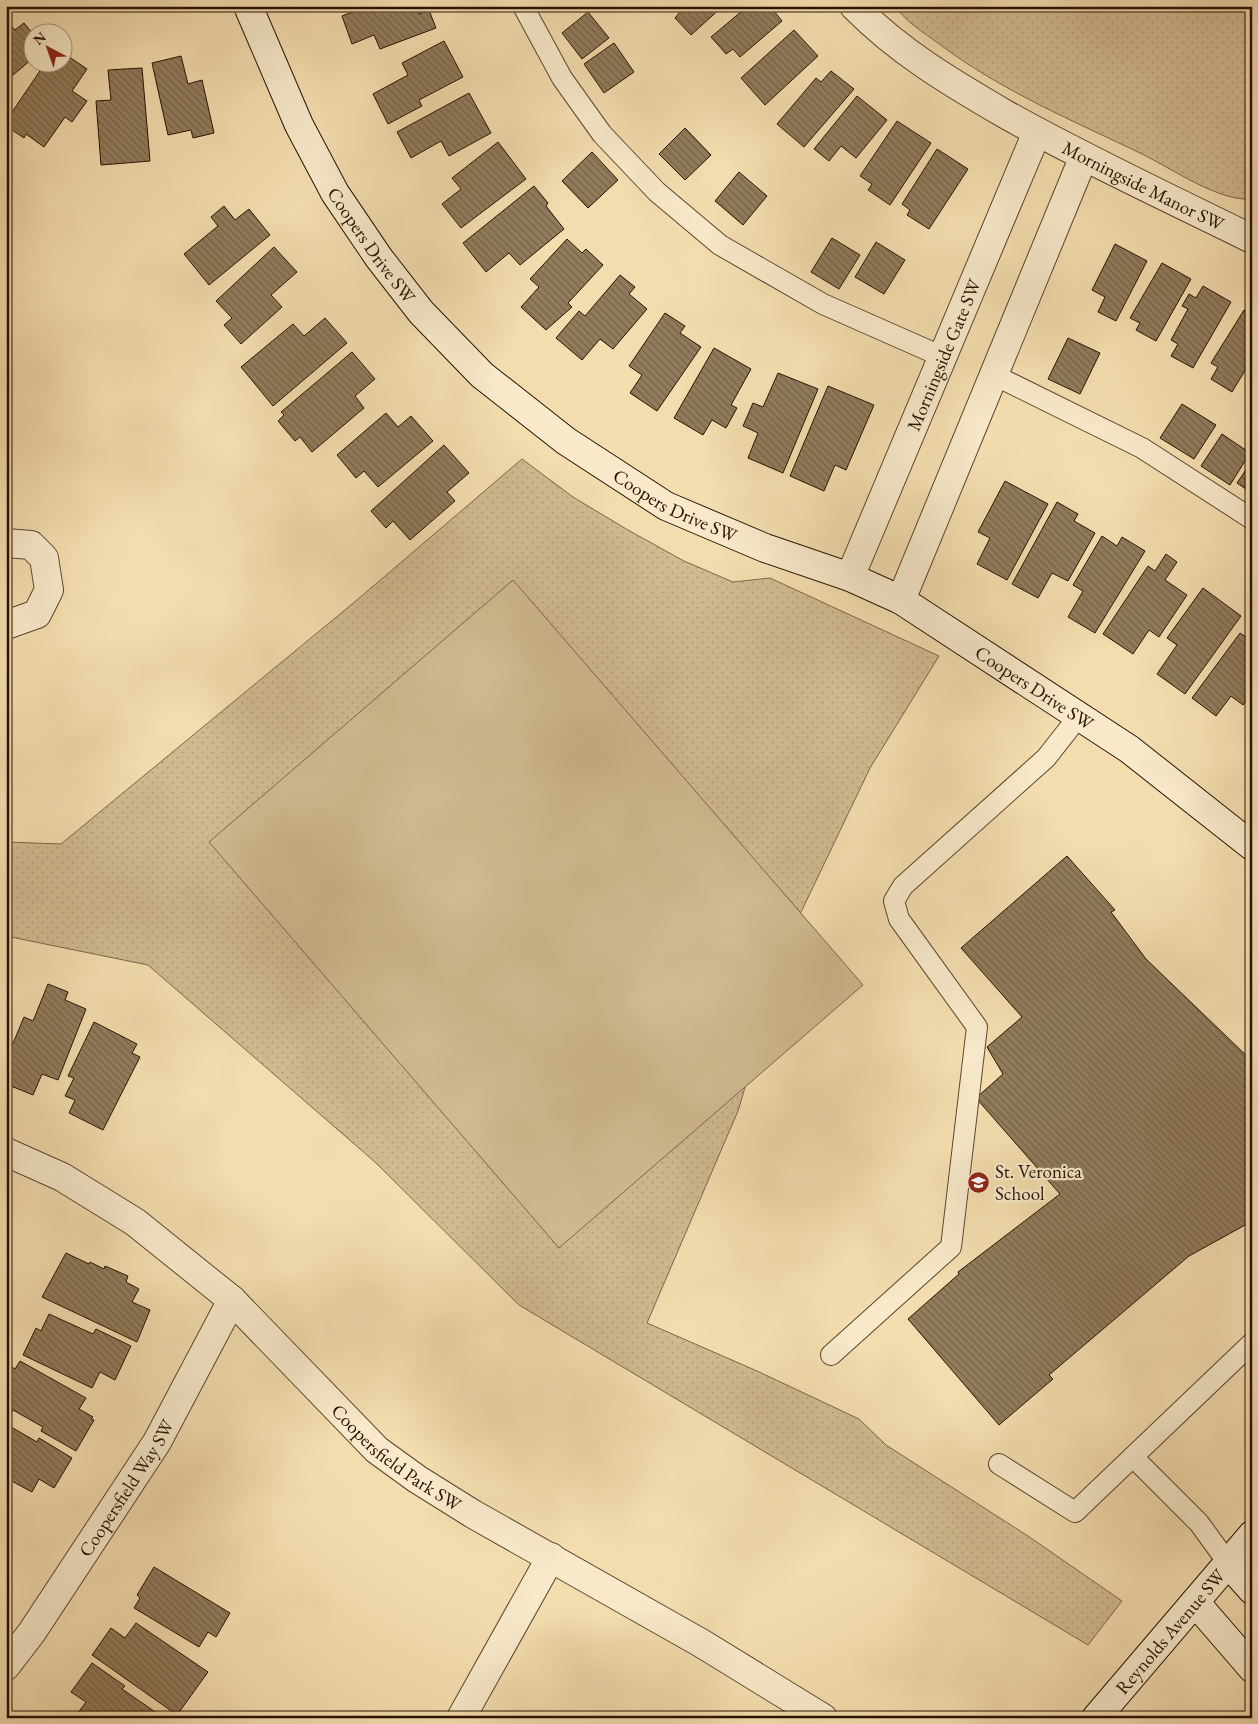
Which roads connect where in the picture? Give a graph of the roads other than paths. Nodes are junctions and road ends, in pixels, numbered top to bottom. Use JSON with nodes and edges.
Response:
{"nodes":[{"id":1,"x":248,"y":6,"type":"edge"},
{"id":2,"x":523,"y":6,"type":"edge"},
{"id":3,"x":854,"y":6,"type":"edge"},
{"id":4,"x":1037,"y":132,"type":"junction"},
{"id":5,"x":1084,"y":156,"type":"junction"},
{"id":6,"x":1252,"y":239,"type":"edge"},
{"id":7,"x":943,"y":357,"type":"junction"},
{"id":8,"x":994,"y":375,"type":"junction"},
{"id":9,"x":1252,"y":519,"type":"edge"},
{"id":10,"x":6,"y":543,"type":"edge"},
{"id":11,"x":850,"y":577,"type":"junction"},
{"id":12,"x":901,"y":600,"type":"junction"},
{"id":13,"x":6,"y":625,"type":"edge"},
{"id":14,"x":1079,"y":716,"type":"junction"},
{"id":15,"x":1252,"y":846,"type":"edge"},
{"id":16,"x":6,"y":1152,"type":"edge"},
{"id":17,"x":232,"y":1300,"type":"junction"},
{"id":18,"x":1252,"y":1343,"type":"edge"},
{"id":19,"x":831,"y":1355,"type":"dead end"},
{"id":20,"x":1133,"y":1457,"type":"junction"},
{"id":21,"x":999,"y":1464,"type":"dead end"},
{"id":22,"x":1241,"y":1548,"type":"edge"},
{"id":23,"x":551,"y":1557,"type":"junction"},
{"id":24,"x":1252,"y":1590,"type":"edge"},
{"id":25,"x":1195,"y":1602,"type":"junction"},
{"id":26,"x":6,"y":1666,"type":"edge"},
{"id":27,"x":1252,"y":1668,"type":"edge"},
{"id":28,"x":461,"y":1718,"type":"edge"},
{"id":29,"x":823,"y":1718,"type":"edge"},
{"id":30,"x":1096,"y":1718,"type":"edge"}],
"edges":[{"from":1,"to":11,"type":"street","name":"Coopers Drive SW"},
{"from":2,"to":7,"type":"lane"},
{"from":3,"to":4,"type":"street","name":"Morningside Manor SW"},
{"from":4,"to":5,"type":"street","name":"Morningside Manor SW"},
{"from":4,"to":7,"type":"street","name":"Morningside Gate SW"},
{"from":5,"to":6,"type":"street","name":"Morningside Manor SW"},
{"from":5,"to":8,"type":"street"},
{"from":7,"to":11,"type":"street","name":"Morningside Gate SW"},
{"from":8,"to":9,"type":"lane"},
{"from":8,"to":12,"type":"street"},
{"from":10,"to":13,"type":"street"},
{"from":11,"to":12,"type":"street","name":"Coopers Drive SW"},
{"from":12,"to":14,"type":"street","name":"Coopers Drive SW"},
{"from":14,"to":15,"type":"street","name":"Coopers Drive SW"},
{"from":14,"to":19,"type":"lane"},
{"from":16,"to":17,"type":"street","name":"Coopersfield Park SW"},
{"from":17,"to":23,"type":"street","name":"Coopersfield Park SW"},
{"from":17,"to":26,"type":"street","name":"Coopersfield Way SW"},
{"from":18,"to":20,"type":"lane"},
{"from":20,"to":21,"type":"lane"},
{"from":20,"to":22,"type":"lane"},
{"from":22,"to":24,"type":"street"},
{"from":22,"to":25,"type":"street","name":"Reynolds Avenue SW"},
{"from":23,"to":28,"type":"street"},
{"from":23,"to":29,"type":"street","name":"Coopersfield Park SW"},
{"from":25,"to":27,"type":"street"},
{"from":25,"to":30,"type":"street","name":"Reynolds Avenue SW"}]}
